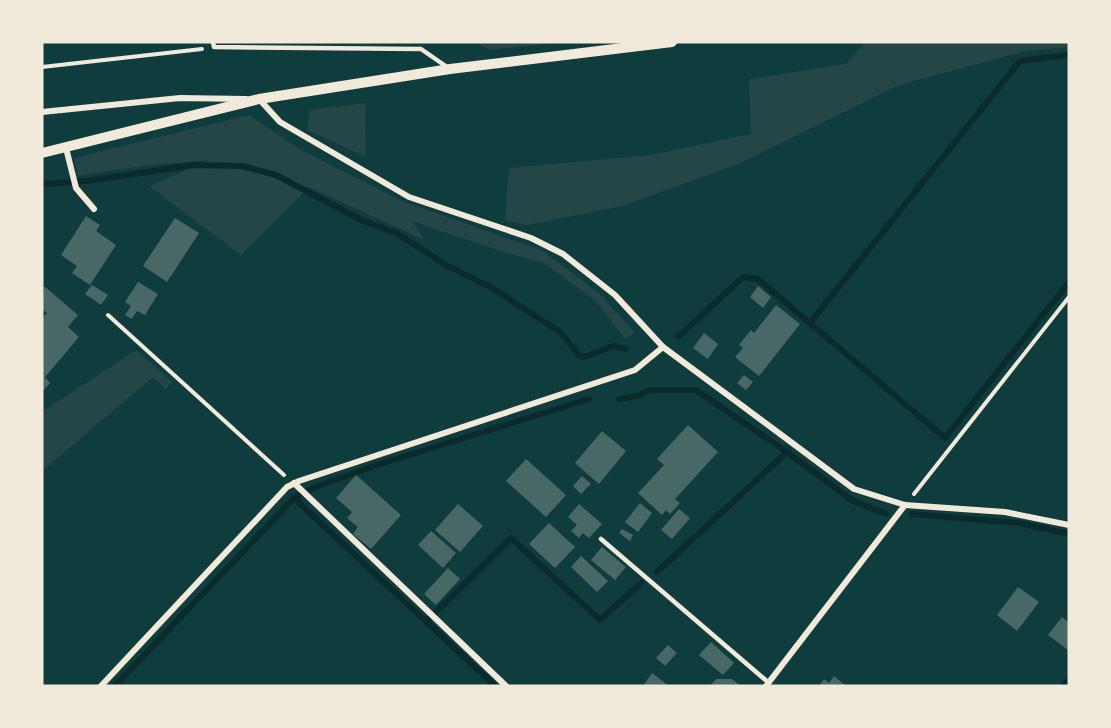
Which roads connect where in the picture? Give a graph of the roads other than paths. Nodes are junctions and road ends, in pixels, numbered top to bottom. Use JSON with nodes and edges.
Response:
{"nodes":[{"id":1,"x":672,"y":42,"type":"edge"},
{"id":2,"x":214,"y":45,"type":"edge"},
{"id":3,"x":450,"y":69,"type":"junction"},
{"id":4,"x":259,"y":99,"type":"junction"},
{"id":5,"x":42,"y":112,"type":"edge"},
{"id":6,"x":66,"y":148,"type":"junction"},
{"id":7,"x":42,"y":153,"type":"edge"},
{"id":8,"x":94,"y":209,"type":"dead end"},
{"id":9,"x":663,"y":347,"type":"junction"},
{"id":10,"x":295,"y":484,"type":"junction"},
{"id":11,"x":905,"y":505,"type":"junction"},
{"id":12,"x":1069,"y":525,"type":"edge"},
{"id":13,"x":601,"y":539,"type":"dead end"},
{"id":14,"x":767,"y":685,"type":"edge"},
{"id":15,"x":101,"y":686,"type":"edge"},
{"id":16,"x":506,"y":686,"type":"edge"}],
"edges":[{"from":1,"to":3,"type":"street"},
{"from":2,"to":3,"type":"lane"},
{"from":3,"to":4,"type":"street"},
{"from":4,"to":5,"type":"street"},
{"from":4,"to":6,"type":"street"},
{"from":4,"to":9,"type":"street"},
{"from":6,"to":7,"type":"street"},
{"from":6,"to":8,"type":"street"},
{"from":9,"to":10,"type":"street"},
{"from":9,"to":11,"type":"street"},
{"from":10,"to":15,"type":"street"},
{"from":10,"to":16,"type":"street"},
{"from":11,"to":12,"type":"street"},
{"from":11,"to":14,"type":"street"},
{"from":13,"to":14,"type":"lane"}]}
